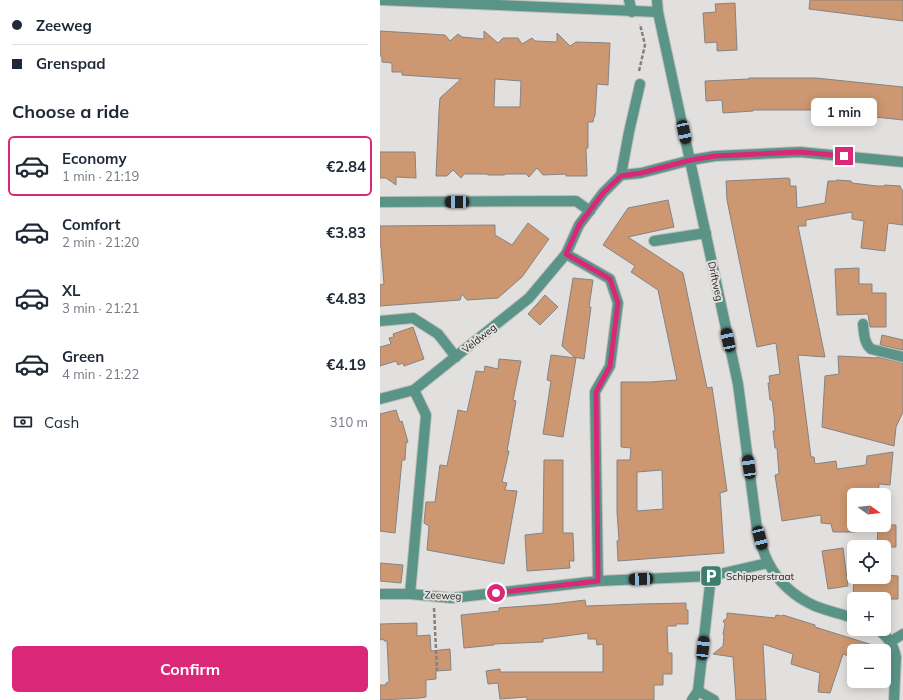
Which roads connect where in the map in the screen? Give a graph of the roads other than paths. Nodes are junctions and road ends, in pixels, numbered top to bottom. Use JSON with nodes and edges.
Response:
{"nodes":[{"id":1,"x":381,"y":0,"type":"edge"},
{"id":2,"x":629,"y":0,"type":"edge"},
{"id":3,"x":657,"y":0,"type":"edge"},
{"id":4,"x":632,"y":12,"type":"junction"},
{"id":5,"x":658,"y":12,"type":"junction"},
{"id":6,"x":640,"y":84,"type":"road end"},
{"id":7,"x":691,"y":160,"type":"junction"},
{"id":8,"x":903,"y":162,"type":"edge"},
{"id":9,"x":621,"y":176,"type":"junction"},
{"id":10,"x":380,"y":202,"type":"edge"},
{"id":11,"x":590,"y":211,"type":"junction"},
{"id":12,"x":706,"y":233,"type":"junction"},
{"id":13,"x":654,"y":241,"type":"dead end"},
{"id":14,"x":566,"y":254,"type":"junction"},
{"id":15,"x":380,"y":321,"type":"edge"},
{"id":16,"x":863,"y":324,"type":"dead end"},
{"id":17,"x":456,"y":357,"type":"junction"},
{"id":18,"x":903,"y":357,"type":"edge"},
{"id":19,"x":414,"y":390,"type":"junction"},
{"id":20,"x":380,"y":399,"type":"edge"},
{"id":21,"x":768,"y":563,"type":"junction"},
{"id":22,"x":712,"y":576,"type":"junction"},
{"id":23,"x":598,"y":581,"type":"junction"},
{"id":24,"x":380,"y":594,"type":"edge"},
{"id":25,"x":410,"y":594,"type":"junction"},
{"id":26,"x":847,"y":616,"type":"edge"},
{"id":27,"x":903,"y":634,"type":"edge"},
{"id":28,"x":886,"y":636,"type":"edge"},
{"id":29,"x":890,"y":642,"type":"junction"},
{"id":30,"x":698,"y":691,"type":"junction"},
{"id":31,"x":692,"y":700,"type":"edge"},
{"id":32,"x":714,"y":700,"type":"edge"},
{"id":33,"x":894,"y":700,"type":"edge"}],
"edges":[{"from":1,"to":4,"type":"street"},
{"from":2,"to":4,"type":"street"},
{"from":3,"to":5,"type":"street","name":"Driftweg"},
{"from":4,"to":5,"type":"street"},
{"from":5,"to":7,"type":"street","name":"Driftweg"},
{"from":6,"to":9,"type":"street"},
{"from":7,"to":8,"type":"street"},
{"from":7,"to":9,"type":"street"},
{"from":7,"to":12,"type":"street","name":"Driftweg"},
{"from":9,"to":11,"type":"street","name":"Veldweg"},
{"from":10,"to":11,"type":"street"},
{"from":11,"to":14,"type":"street","name":"Veldweg"},
{"from":12,"to":13,"type":"street"},
{"from":12,"to":21,"type":"street","name":"Driftweg"},
{"from":14,"to":17,"type":"street","name":"Veldweg"},
{"from":14,"to":23,"type":"street"},
{"from":15,"to":17,"type":"street"},
{"from":16,"to":18,"type":"street"},
{"from":17,"to":19,"type":"street","name":"Veldweg"},
{"from":19,"to":20,"type":"street"},
{"from":19,"to":25,"type":"street"},
{"from":21,"to":22,"type":"street","name":"Zeeweg"},
{"from":21,"to":26,"type":"street","name":"Driftweg"},
{"from":22,"to":23,"type":"street","name":"Zeeweg"},
{"from":22,"to":30,"type":"street"},
{"from":23,"to":25,"type":"street","name":"Zeeweg"},
{"from":24,"to":25,"type":"street","name":"Zeeweg"},
{"from":27,"to":29,"type":"street"},
{"from":28,"to":29,"type":"street"},
{"from":29,"to":33,"type":"street"},
{"from":30,"to":31,"type":"street"},
{"from":30,"to":32,"type":"street"}]}
